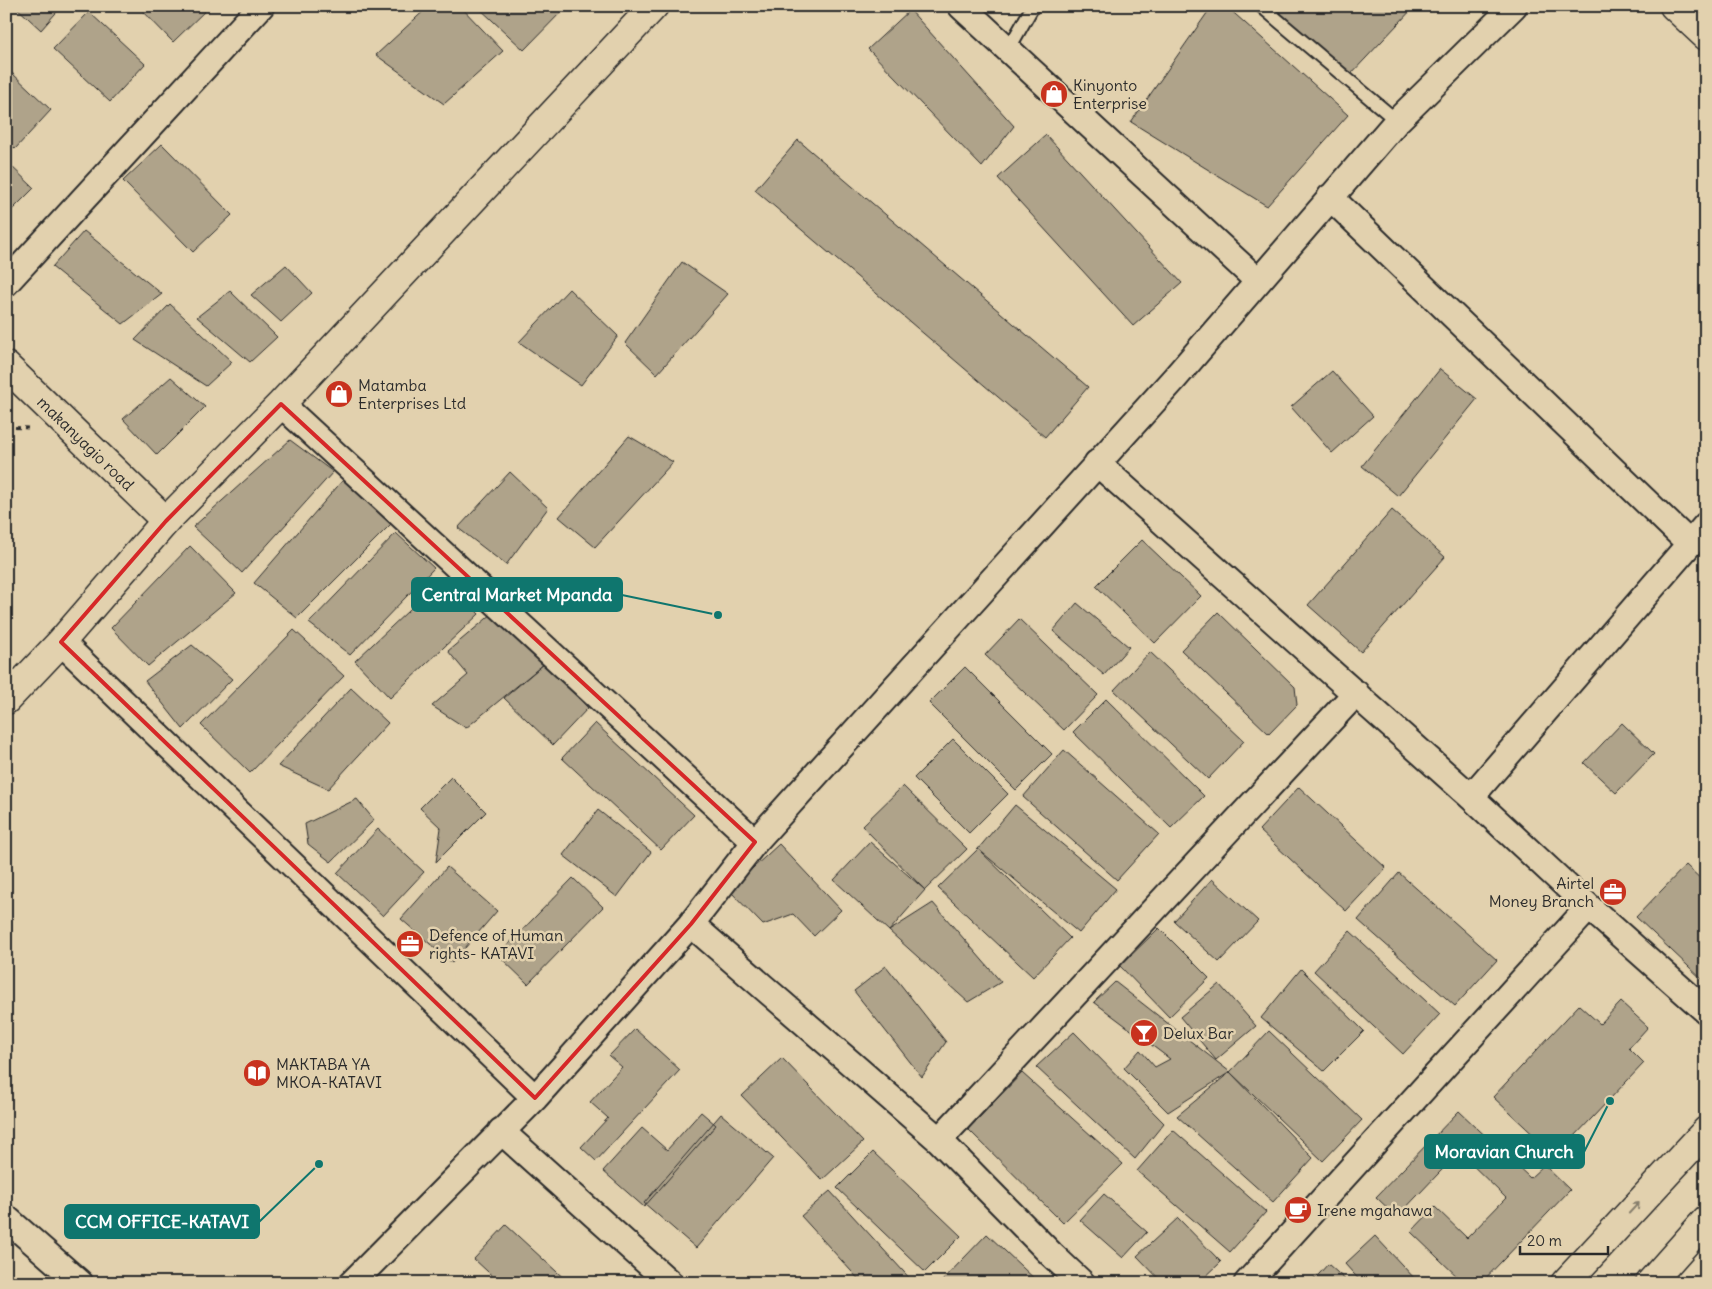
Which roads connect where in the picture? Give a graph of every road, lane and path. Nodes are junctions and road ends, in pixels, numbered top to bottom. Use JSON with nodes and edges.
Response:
{"nodes":[{"id":1,"x":261,"y":6,"type":"edge"},
{"id":2,"x":654,"y":6,"type":"edge"},
{"id":3,"x":961,"y":6,"type":"edge"},
{"id":4,"x":1033,"y":6,"type":"edge"},
{"id":5,"x":1261,"y":6,"type":"edge"},
{"id":6,"x":1514,"y":6,"type":"edge"},
{"id":7,"x":1674,"y":6,"type":"edge"},
{"id":8,"x":1706,"y":36,"type":"edge"},
{"id":9,"x":1008,"y":50,"type":"junction"},
{"id":10,"x":1397,"y":121,"type":"junction"},
{"id":11,"x":1330,"y":197,"type":"junction"},
{"id":12,"x":1258,"y":281,"type":"junction"},
{"id":13,"x":6,"y":283,"type":"edge"},
{"id":14,"x":6,"y":366,"type":"edge"},
{"id":15,"x":281,"y":404,"type":"junction"},
{"id":16,"x":1097,"y":463,"type":"junction"},
{"id":17,"x":166,"y":521,"type":"junction"},
{"id":18,"x":1706,"y":525,"type":"edge"},
{"id":19,"x":1690,"y":544,"type":"junction"},
{"id":20,"x":61,"y":642,"type":"junction"},
{"id":21,"x":1356,"y":693,"type":"junction"},
{"id":22,"x":6,"y":700,"type":"edge"},
{"id":23,"x":1471,"y":797,"type":"junction"},
{"id":24,"x":755,"y":842,"type":"junction"},
{"id":25,"x":1589,"y":907,"type":"junction"},
{"id":26,"x":691,"y":924,"type":"junction"},
{"id":27,"x":1706,"y":1011,"type":"edge"},
{"id":28,"x":535,"y":1098,"type":"junction"},
{"id":29,"x":501,"y":1131,"type":"junction"},
{"id":30,"x":1706,"y":1131,"type":"edge"},
{"id":31,"x":939,"y":1140,"type":"junction"},
{"id":32,"x":6,"y":1218,"type":"edge"},
{"id":33,"x":1706,"y":1220,"type":"edge"},
{"id":34,"x":80,"y":1283,"type":"edge"},
{"id":35,"x":352,"y":1283,"type":"edge"},
{"id":36,"x":670,"y":1283,"type":"edge"},
{"id":37,"x":1082,"y":1283,"type":"edge"},
{"id":38,"x":1247,"y":1283,"type":"edge"},
{"id":39,"x":1565,"y":1283,"type":"edge"},
{"id":40,"x":1650,"y":1283,"type":"edge"}],
"edges":[{"from":1,"to":13,"type":"street"},
{"from":2,"to":15,"type":"street"},
{"from":3,"to":9,"type":"street"},
{"from":4,"to":9,"type":"lane"},
{"from":5,"to":10,"type":"lane"},
{"from":6,"to":10,"type":"street"},
{"from":7,"to":8,"type":"street"},
{"from":9,"to":12,"type":"street"},
{"from":10,"to":11,"type":"street"},
{"from":11,"to":12,"type":"street"},
{"from":11,"to":19,"type":"street"},
{"from":12,"to":16,"type":"street"},
{"from":14,"to":17,"type":"street","name":"makanyagio road"},
{"from":15,"to":17,"type":"street"},
{"from":15,"to":24,"type":"street"},
{"from":16,"to":21,"type":"street"},
{"from":16,"to":24,"type":"street"},
{"from":17,"to":20,"type":"street"},
{"from":18,"to":19,"type":"street"},
{"from":19,"to":23,"type":"street"},
{"from":20,"to":22,"type":"street"},
{"from":20,"to":28,"type":"street"},
{"from":21,"to":23,"type":"street"},
{"from":21,"to":31,"type":"street"},
{"from":23,"to":25,"type":"street"},
{"from":24,"to":26,"type":"street"},
{"from":25,"to":27,"type":"street"},
{"from":25,"to":38,"type":"street"},
{"from":26,"to":28,"type":"street"},
{"from":26,"to":31,"type":"street"},
{"from":28,"to":29,"type":"street"},
{"from":29,"to":35,"type":"street"},
{"from":29,"to":36,"type":"street"},
{"from":39,"to":30,"type":"street","one_way":true},
{"from":31,"to":37,"type":"street"},
{"from":32,"to":34,"type":"street"},
{"from":33,"to":40,"type":"street"}]}
